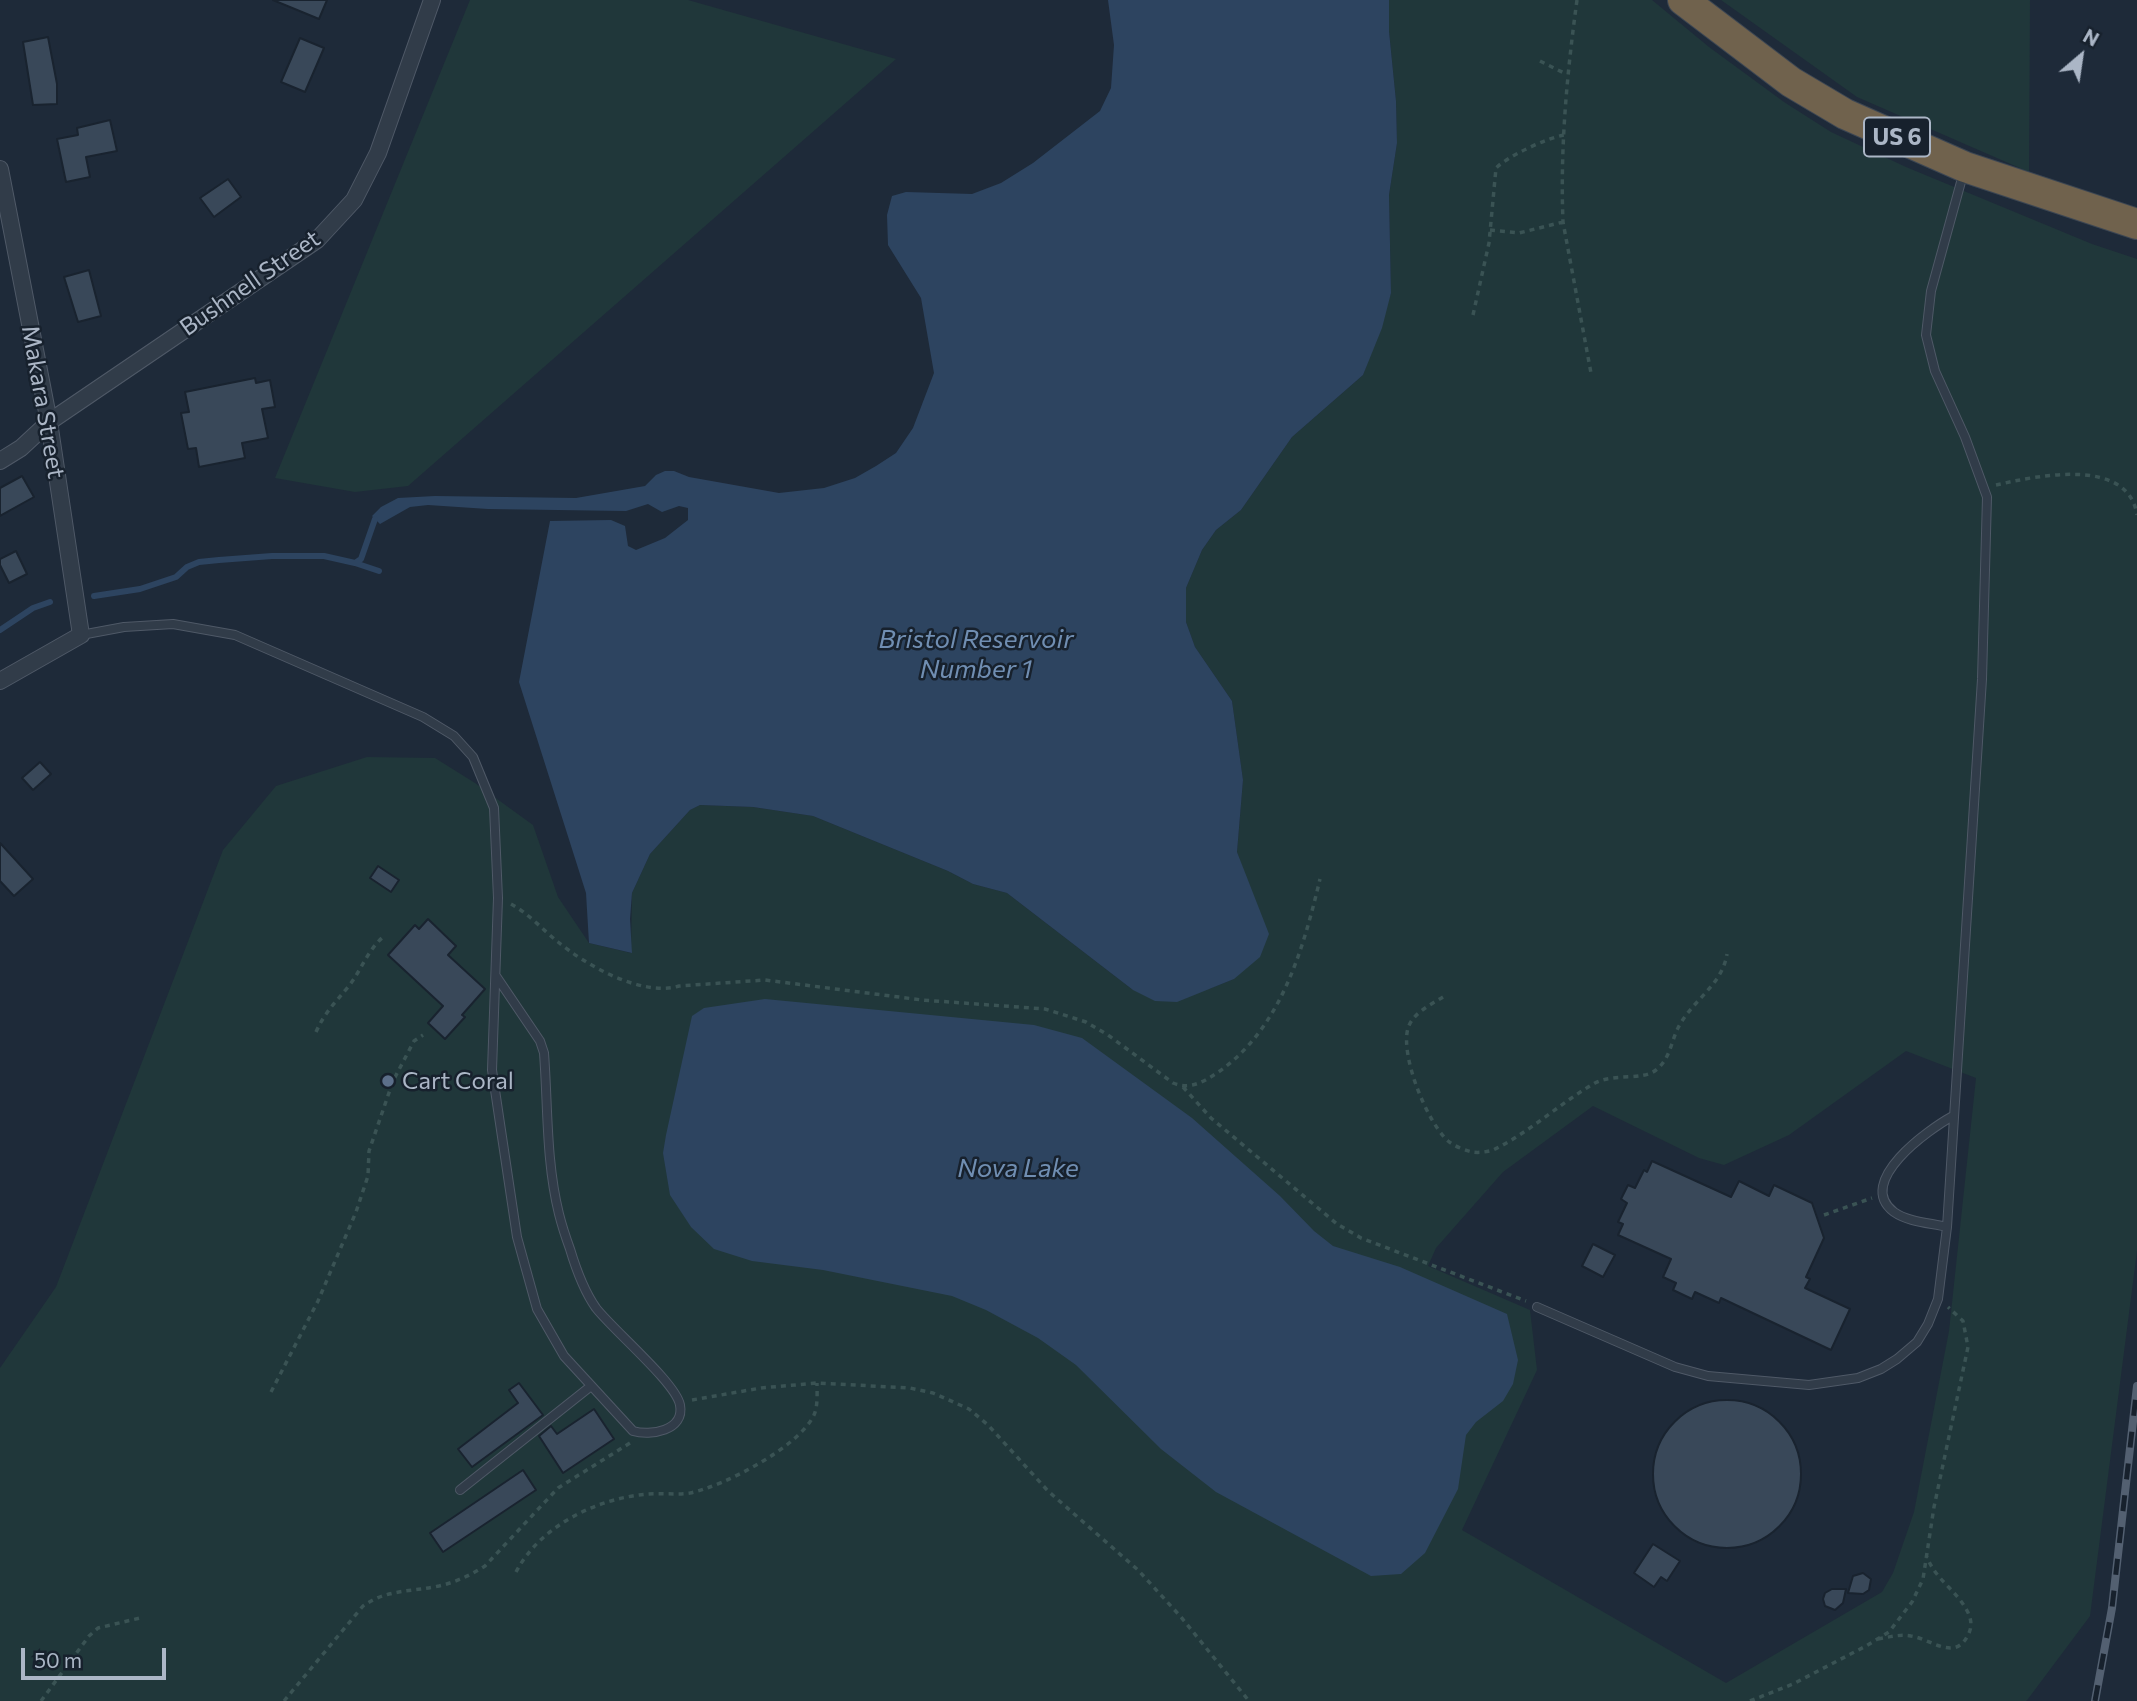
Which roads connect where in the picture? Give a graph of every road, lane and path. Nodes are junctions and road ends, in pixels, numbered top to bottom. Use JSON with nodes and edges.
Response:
{"nodes":[{"id":1,"x":432,"y":0,"type":"edge"},
{"id":2,"x":1577,"y":0,"type":"edge"},
{"id":3,"x":1683,"y":0,"type":"edge"},
{"id":4,"x":1540,"y":61,"type":"dead end"},
{"id":5,"x":1567,"y":74,"type":"junction"},
{"id":6,"x":1564,"y":135,"type":"junction"},
{"id":7,"x":1965,"y":167,"type":"junction"},
{"id":8,"x":0,"y":169,"type":"edge"},
{"id":9,"x":3,"y":201,"type":"edge"},
{"id":10,"x":1563,"y":222,"type":"junction"},
{"id":11,"x":2137,"y":224,"type":"edge"},
{"id":12,"x":1490,"y":230,"type":"junction"},
{"id":13,"x":1473,"y":315,"type":"dead end"},
{"id":14,"x":1591,"y":373,"type":"dead end"},
{"id":15,"x":48,"y":422,"type":"junction"},
{"id":16,"x":0,"y":461,"type":"edge"},
{"id":17,"x":1983,"y":488,"type":"junction"},
{"id":18,"x":2137,"y":515,"type":"edge"},
{"id":19,"x":81,"y":635,"type":"junction"},
{"id":20,"x":0,"y":681,"type":"edge"},
{"id":21,"x":1320,"y":879,"type":"dead end"},
{"id":22,"x":498,"y":898,"type":"junction"},
{"id":23,"x":383,"y":937,"type":"dead end"},
{"id":24,"x":1727,"y":954,"type":"dead end"},
{"id":25,"x":496,"y":976,"type":"junction"},
{"id":26,"x":1443,"y":996,"type":"dead end"},
{"id":27,"x":316,"y":1032,"type":"dead end"},
{"id":28,"x":424,"y":1035,"type":"dead end"},
{"id":29,"x":1183,"y":1087,"type":"junction"},
{"id":30,"x":1953,"y":1115,"type":"junction"},
{"id":31,"x":1884,"y":1193,"type":"junction"},
{"id":32,"x":1824,"y":1215,"type":"dead end"},
{"id":33,"x":1947,"y":1227,"type":"junction"},
{"id":34,"x":1938,"y":1299,"type":"junction"},
{"id":35,"x":1537,"y":1307,"type":"joint"},
{"id":36,"x":817,"y":1383,"type":"junction"},
{"id":37,"x":591,"y":1386,"type":"junction"},
{"id":38,"x":271,"y":1392,"type":"dead end"},
{"id":39,"x":680,"y":1402,"type":"junction"},
{"id":40,"x":640,"y":1433,"type":"junction"},
{"id":41,"x":460,"y":1490,"type":"dead end"},
{"id":42,"x":1926,"y":1554,"type":"junction"},
{"id":43,"x":516,"y":1572,"type":"dead end"},
{"id":44,"x":140,"y":1618,"type":"dead end"},
{"id":45,"x":1876,"y":1640,"type":"junction"},
{"id":46,"x":41,"y":1701,"type":"edge"},
{"id":47,"x":284,"y":1701,"type":"edge"},
{"id":48,"x":1249,"y":1701,"type":"edge"},
{"id":49,"x":1750,"y":1701,"type":"edge"}],
"edges":[{"from":1,"to":15,"type":"street","name":"Bushnell Street"},
{"from":2,"to":5,"type":"path"},
{"from":3,"to":7,"type":"highway","number":"US 6"},
{"from":4,"to":5,"type":"path"},
{"from":5,"to":6,"type":"path"},
{"from":6,"to":10,"type":"path"},
{"from":6,"to":12,"type":"path"},
{"from":7,"to":11,"type":"highway","number":"US 6"},
{"from":7,"to":17,"type":"lane"},
{"from":8,"to":9,"type":"street","name":"Makara Street"},
{"from":9,"to":15,"type":"street","name":"Makara Street"},
{"from":10,"to":12,"type":"path"},
{"from":10,"to":14,"type":"path"},
{"from":12,"to":13,"type":"path"},
{"from":15,"to":16,"type":"street","name":"Bushnell Street"},
{"from":15,"to":19,"type":"street","name":"Makara Street"},
{"from":17,"to":18,"type":"path"},
{"from":17,"to":30,"type":"lane"},
{"from":19,"to":20,"type":"street"},
{"from":19,"to":22,"type":"lane"},
{"from":21,"to":29,"type":"path"},
{"from":22,"to":25,"type":"lane"},
{"from":22,"to":29,"type":"path"},
{"from":23,"to":27,"type":"path"},
{"from":24,"to":26,"type":"path"},
{"from":25,"to":37,"type":"lane"},
{"from":25,"to":39,"type":"lane"},
{"from":28,"to":38,"type":"path"},
{"from":29,"to":35,"type":"path"},
{"from":30,"to":31,"type":"lane"},
{"from":30,"to":33,"type":"lane"},
{"from":31,"to":32,"type":"path"},
{"from":31,"to":33,"type":"lane"},
{"from":33,"to":34,"type":"lane"},
{"from":34,"to":35,"type":"lane"},
{"from":34,"to":42,"type":"path"},
{"from":36,"to":39,"type":"path"},
{"from":36,"to":43,"type":"path"},
{"from":36,"to":48,"type":"path"},
{"from":37,"to":40,"type":"lane"},
{"from":37,"to":41,"type":"lane"},
{"from":39,"to":40,"type":"lane"},
{"from":40,"to":47,"type":"path"},
{"from":42,"to":45,"type":"path"},
{"from":42,"to":45,"type":"path"},
{"from":44,"to":46,"type":"path"},
{"from":45,"to":49,"type":"path"}]}
